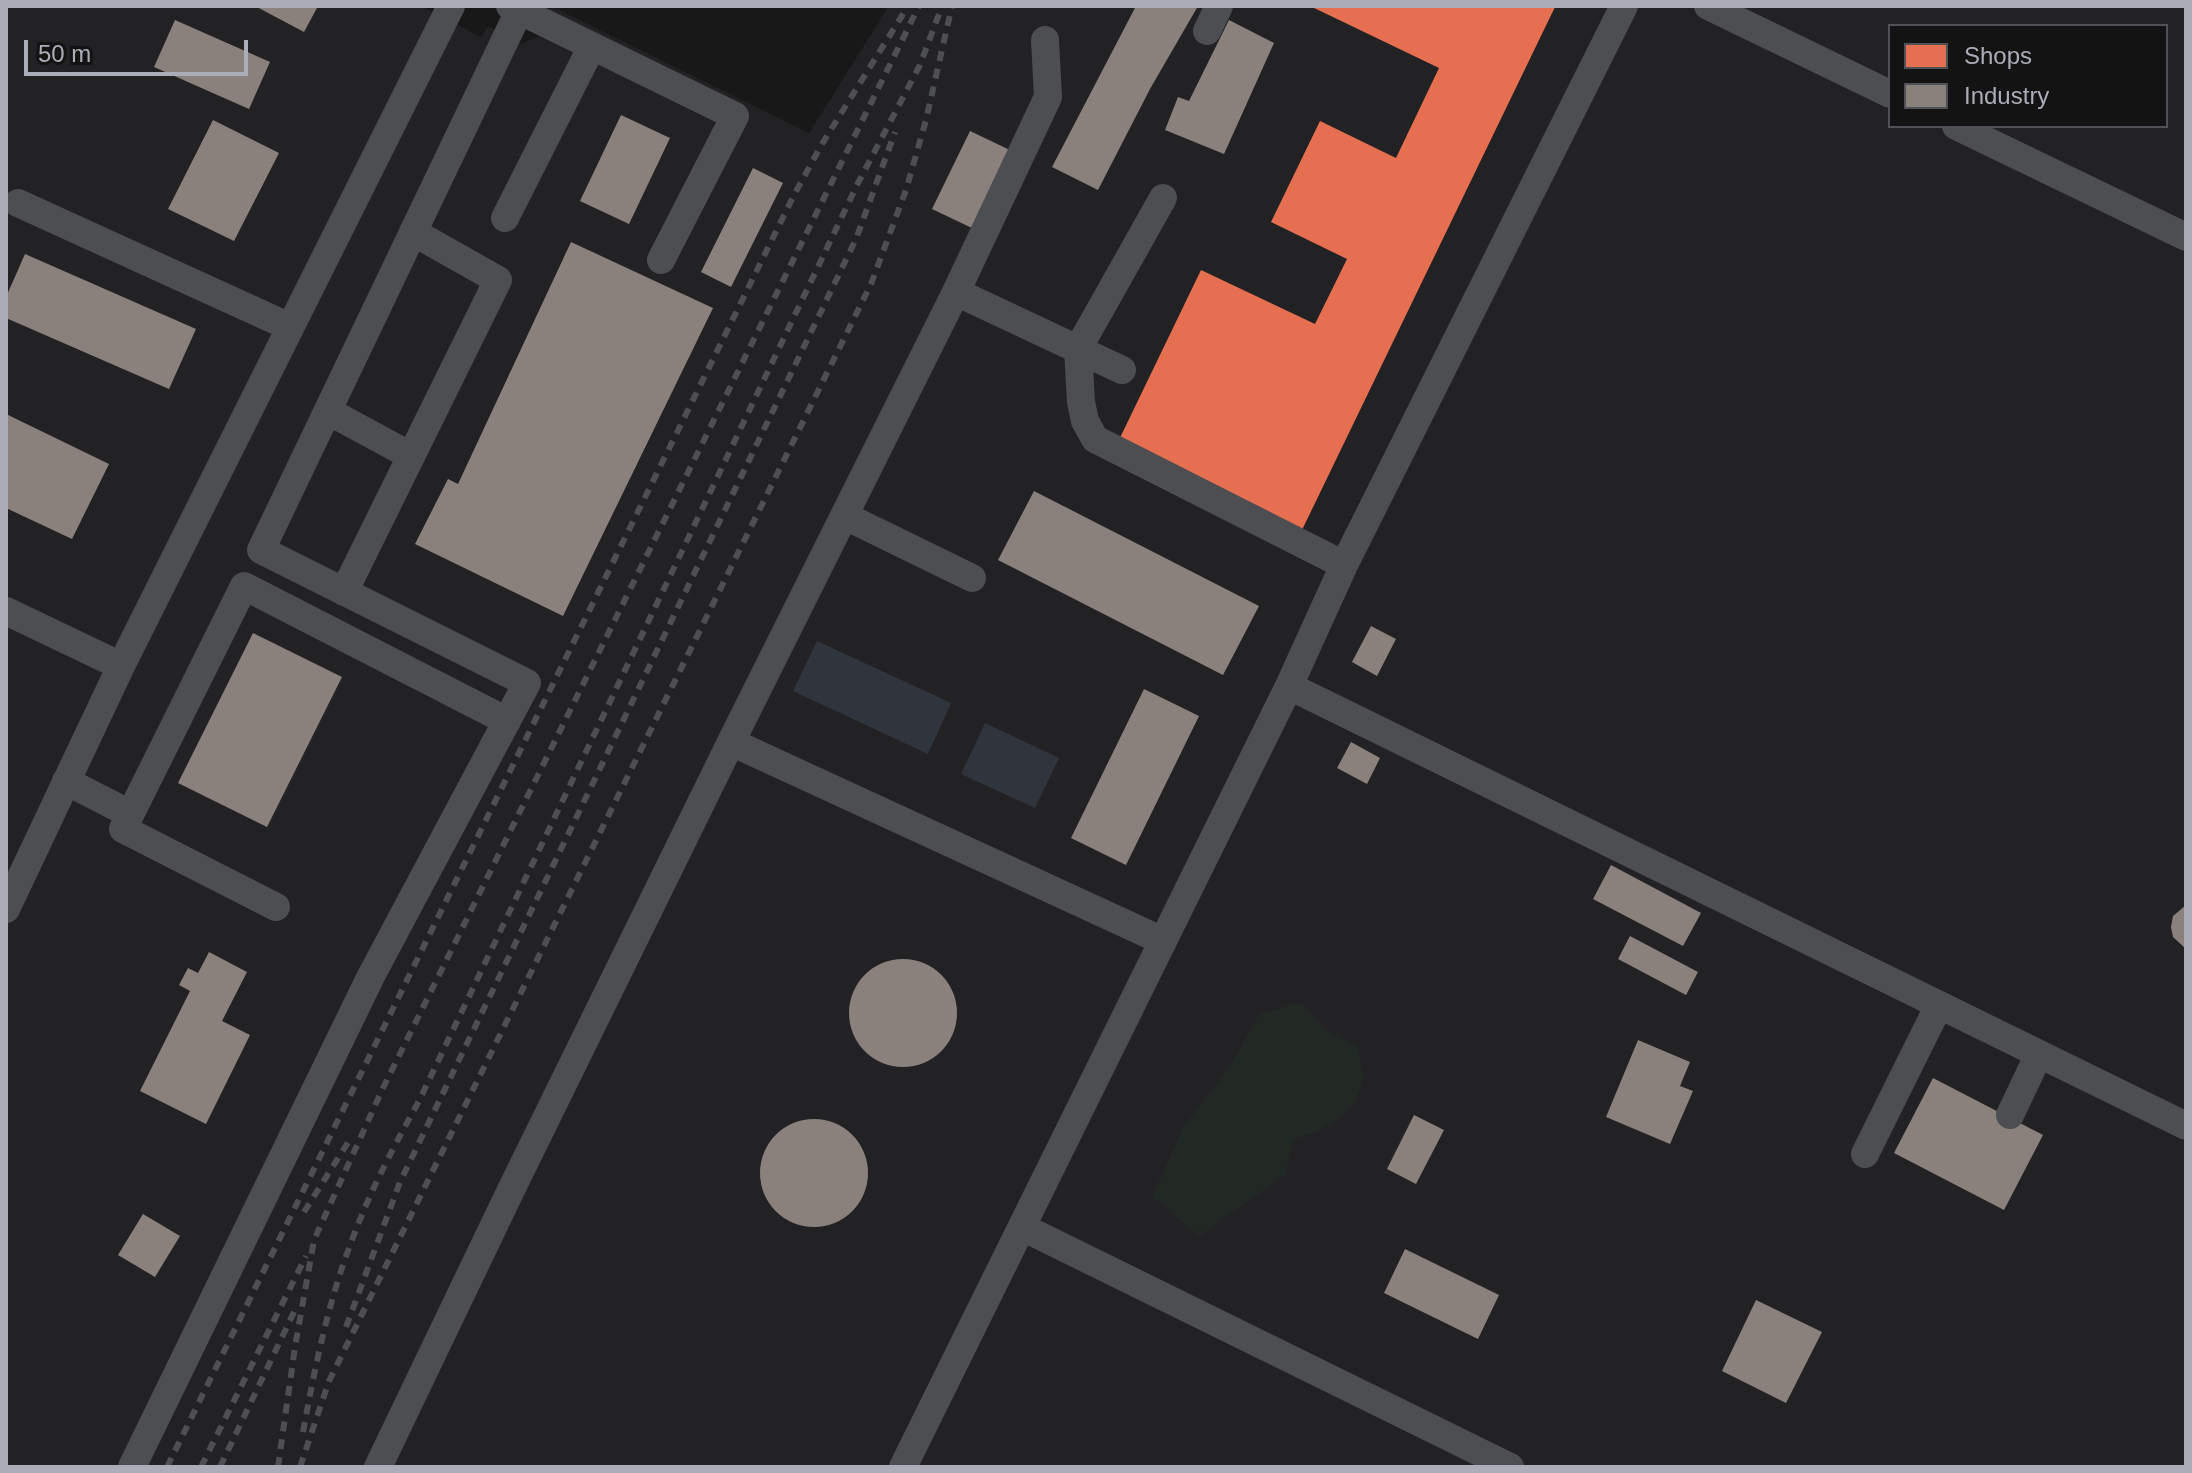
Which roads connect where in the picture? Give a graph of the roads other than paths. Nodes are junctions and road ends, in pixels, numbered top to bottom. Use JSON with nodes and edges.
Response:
{"nodes":[{"id":1,"x":451,"y":6,"type":"edge"},
{"id":2,"x":1624,"y":6,"type":"edge"},
{"id":3,"x":1708,"y":6,"type":"edge"},
{"id":4,"x":514,"y":8,"type":"edge"},
{"id":5,"x":1045,"y":40,"type":"dead end"},
{"id":6,"x":592,"y":46,"type":"junction"},
{"id":7,"x":1888,"y":93,"type":"edge"},
{"id":8,"x":1960,"y":128,"type":"edge"},
{"id":9,"x":1163,"y":198,"type":"dead end"},
{"id":10,"x":18,"y":203,"type":"dead end"},
{"id":11,"x":505,"y":218,"type":"dead end"},
{"id":12,"x":413,"y":232,"type":"junction"},
{"id":13,"x":2186,"y":237,"type":"edge"},
{"id":14,"x":661,"y":260,"type":"dead end"},
{"id":15,"x":956,"y":292,"type":"junction"},
{"id":16,"x":290,"y":327,"type":"junction"},
{"id":17,"x":1078,"y":349,"type":"junction"},
{"id":18,"x":1122,"y":370,"type":"dead end"},
{"id":19,"x":328,"y":411,"type":"junction"},
{"id":20,"x":411,"y":456,"type":"junction"},
{"id":21,"x":845,"y":516,"type":"junction"},
{"id":22,"x":1344,"y":565,"type":"junction"},
{"id":23,"x":972,"y":578,"type":"dead end"},
{"id":24,"x":344,"y":592,"type":"junction"},
{"id":25,"x":6,"y":611,"type":"edge"},
{"id":26,"x":121,"y":666,"type":"junction"},
{"id":27,"x":1289,"y":686,"type":"junction"},
{"id":28,"x":507,"y":721,"type":"junction"},
{"id":29,"x":731,"y":742,"type":"junction"},
{"id":30,"x":66,"y":781,"type":"junction"},
{"id":31,"x":130,"y":814,"type":"junction"},
{"id":32,"x":276,"y":907,"type":"dead end"},
{"id":33,"x":6,"y":909,"type":"edge"},
{"id":34,"x":1163,"y":941,"type":"junction"},
{"id":35,"x":1939,"y":1005,"type":"junction"},
{"id":36,"x":2039,"y":1054,"type":"junction"},
{"id":37,"x":2010,"y":1115,"type":"dead end"},
{"id":38,"x":2186,"y":1126,"type":"edge"},
{"id":39,"x":1865,"y":1154,"type":"dead end"},
{"id":40,"x":1022,"y":1227,"type":"junction"},
{"id":41,"x":132,"y":1467,"type":"edge"},
{"id":42,"x":378,"y":1467,"type":"edge"},
{"id":43,"x":903,"y":1467,"type":"edge"},
{"id":44,"x":1510,"y":1467,"type":"edge"}],
"edges":[{"from":1,"to":16,"type":"lane"},
{"from":2,"to":22,"type":"lane"},
{"from":3,"to":7,"type":"lane"},
{"from":4,"to":6,"type":"lane"},
{"from":4,"to":12,"type":"lane"},
{"from":5,"to":15,"type":"lane"},
{"from":6,"to":11,"type":"lane"},
{"from":6,"to":14,"type":"lane"},
{"from":8,"to":13,"type":"lane"},
{"from":9,"to":17,"type":"lane"},
{"from":10,"to":16,"type":"lane"},
{"from":12,"to":19,"type":"lane"},
{"from":12,"to":20,"type":"lane"},
{"from":15,"to":17,"type":"lane"},
{"from":15,"to":21,"type":"lane"},
{"from":16,"to":26,"type":"lane"},
{"from":17,"to":18,"type":"lane"},
{"from":17,"to":22,"type":"lane"},
{"from":19,"to":20,"type":"lane"},
{"from":19,"to":24,"type":"lane"},
{"from":20,"to":24,"type":"lane"},
{"from":21,"to":23,"type":"lane"},
{"from":21,"to":29,"type":"lane"},
{"from":22,"to":27,"type":"lane"},
{"from":24,"to":28,"type":"lane"},
{"from":25,"to":26,"type":"lane"},
{"from":26,"to":30,"type":"lane"},
{"from":27,"to":34,"type":"lane"},
{"from":27,"to":35,"type":"lane"},
{"from":28,"to":31,"type":"lane"},
{"from":28,"to":41,"type":"lane"},
{"from":29,"to":34,"type":"lane"},
{"from":29,"to":42,"type":"lane"},
{"from":30,"to":31,"type":"lane"},
{"from":30,"to":33,"type":"lane"},
{"from":31,"to":32,"type":"lane"},
{"from":34,"to":40,"type":"lane"},
{"from":35,"to":36,"type":"lane"},
{"from":35,"to":39,"type":"lane"},
{"from":36,"to":37,"type":"lane"},
{"from":36,"to":38,"type":"lane"},
{"from":40,"to":43,"type":"lane"},
{"from":40,"to":44,"type":"lane"}]}
